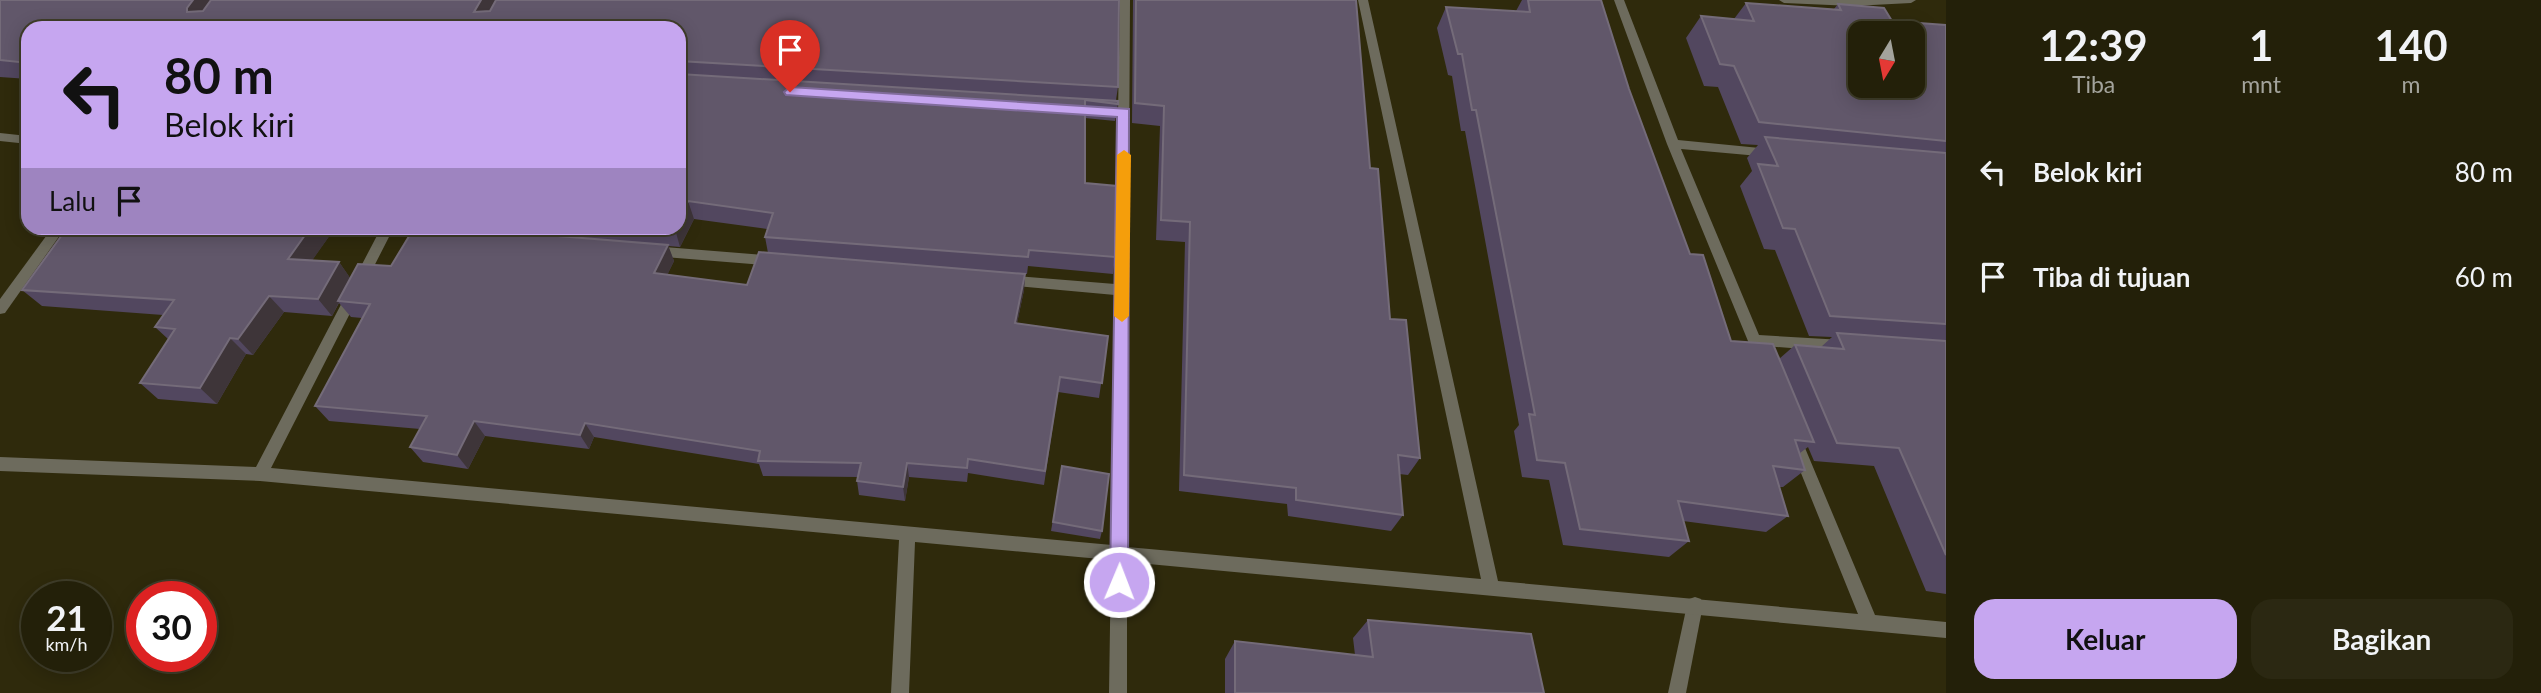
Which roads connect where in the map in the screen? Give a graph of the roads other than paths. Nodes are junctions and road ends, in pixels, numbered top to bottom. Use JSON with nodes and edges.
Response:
{"nodes":[{"id":1,"x":1125,"y":0,"type":"edge"},
{"id":2,"x":1363,"y":0,"type":"edge"},
{"id":3,"x":1619,"y":0,"type":"edge"},
{"id":4,"x":1784,"y":0,"type":"edge"},
{"id":5,"x":1910,"y":0,"type":"edge"},
{"id":6,"x":0,"y":137,"type":"edge"},
{"id":7,"x":21,"y":139,"type":"edge"},
{"id":8,"x":1672,"y":144,"type":"junction"},
{"id":9,"x":1782,"y":155,"type":"edge"},
{"id":10,"x":55,"y":235,"type":"edge"},
{"id":11,"x":384,"y":235,"type":"edge"},
{"id":12,"x":636,"y":250,"type":"edge"},
{"id":13,"x":789,"y":262,"type":"edge"},
{"id":14,"x":997,"y":279,"type":"edge"},
{"id":15,"x":1122,"y":290,"type":"junction"},
{"id":16,"x":0,"y":309,"type":"edge"},
{"id":17,"x":1754,"y":340,"type":"junction"},
{"id":18,"x":1864,"y":347,"type":"edge"},
{"id":19,"x":1770,"y":378,"type":"edge"},
{"id":20,"x":1785,"y":417,"type":"edge"},
{"id":21,"x":0,"y":464,"type":"edge"},
{"id":22,"x":260,"y":474,"type":"junction"},
{"id":23,"x":907,"y":534,"type":"junction"},
{"id":24,"x":1119,"y":554,"type":"junction"},
{"id":25,"x":1490,"y":589,"type":"junction"},
{"id":26,"x":1695,"y":605,"type":"junction"},
{"id":27,"x":1870,"y":623,"type":"junction"},
{"id":28,"x":1946,"y":630,"type":"edge"},
{"id":29,"x":900,"y":693,"type":"edge"},
{"id":30,"x":1118,"y":693,"type":"edge"},
{"id":31,"x":1677,"y":693,"type":"edge"}],
"edges":[{"from":1,"to":15,"type":"street"},
{"from":2,"to":25,"type":"street"},
{"from":3,"to":8,"type":"street"},
{"from":4,"to":5,"type":"street"},
{"from":6,"to":7,"type":"street"},
{"from":8,"to":9,"type":"street"},
{"from":8,"to":17,"type":"street"},
{"from":10,"to":16,"type":"street"},
{"from":11,"to":22,"type":"street"},
{"from":12,"to":13,"type":"street"},
{"from":14,"to":15,"type":"street"},
{"from":15,"to":24,"type":"street"},
{"from":17,"to":18,"type":"street"},
{"from":17,"to":19,"type":"street"},
{"from":20,"to":27,"type":"street"},
{"from":21,"to":22,"type":"street"},
{"from":22,"to":23,"type":"street"},
{"from":23,"to":24,"type":"street"},
{"from":23,"to":29,"type":"street"},
{"from":24,"to":25,"type":"street"},
{"from":24,"to":30,"type":"street"},
{"from":25,"to":26,"type":"street"},
{"from":26,"to":27,"type":"street"},
{"from":26,"to":31,"type":"street"},
{"from":27,"to":28,"type":"street"}]}
